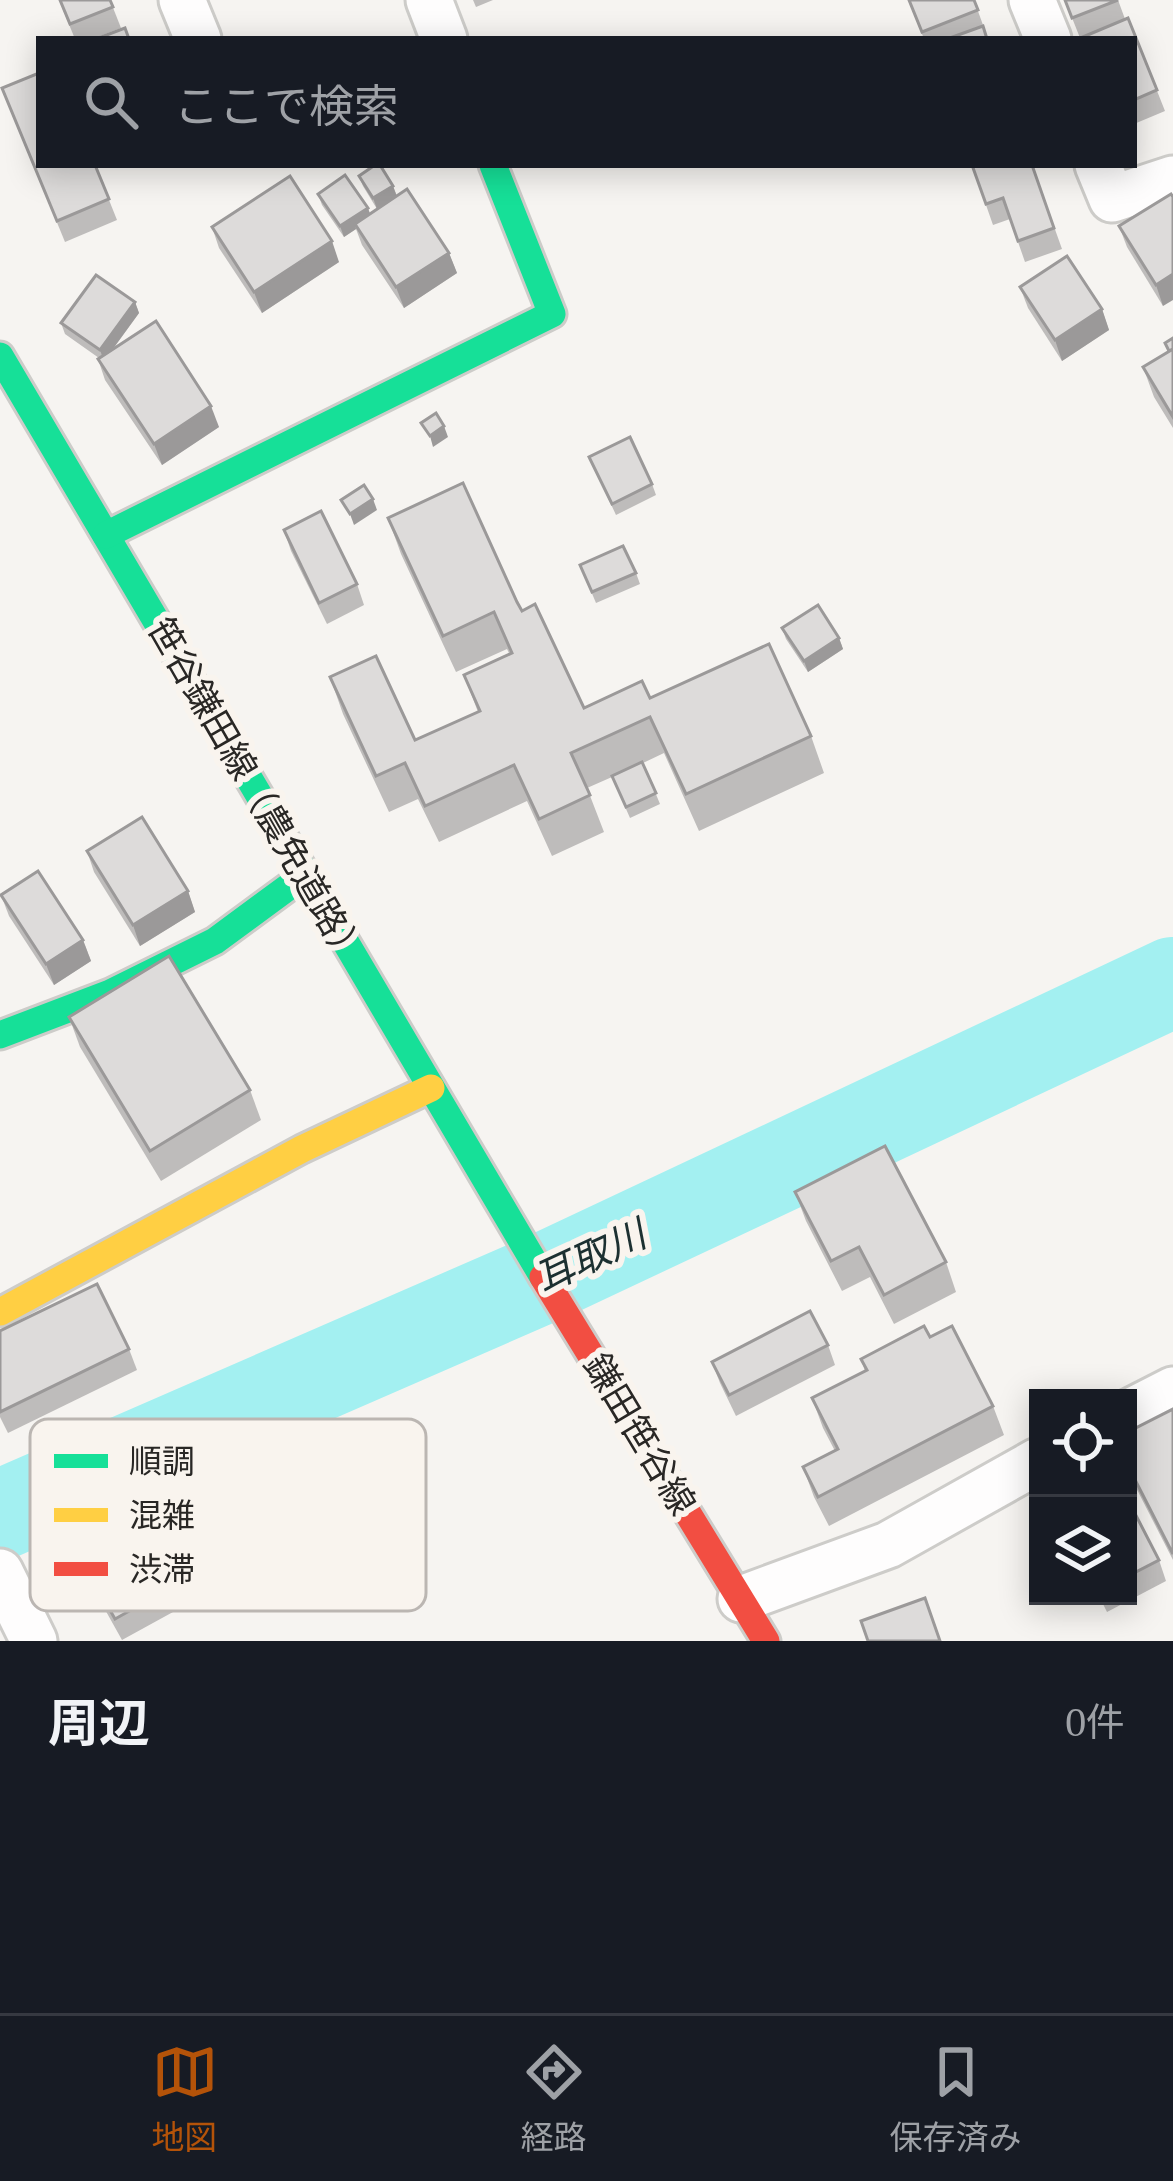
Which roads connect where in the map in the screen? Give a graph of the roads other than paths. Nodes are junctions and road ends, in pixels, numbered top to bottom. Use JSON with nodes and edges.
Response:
{"nodes":[{"id":1,"x":182,"y":0,"type":"edge"},
{"id":2,"x":429,"y":0,"type":"edge"},
{"id":3,"x":1032,"y":0,"type":"edge"},
{"id":4,"x":197,"y":36,"type":"edge"},
{"id":5,"x":443,"y":36,"type":"edge"},
{"id":6,"x":1047,"y":36,"type":"edge"},
{"id":7,"x":494,"y":168,"type":"edge"},
{"id":8,"x":1099,"y":168,"type":"edge"},
{"id":9,"x":1173,"y":178,"type":"edge"},
{"id":10,"x":0,"y":356,"type":"edge"},
{"id":11,"x":106,"y":535,"type":"junction"},
{"id":12,"x":306,"y":874,"type":"junction"},
{"id":13,"x":0,"y":1035,"type":"edge"},
{"id":14,"x":431,"y":1088,"type":"junction"},
{"id":15,"x":514,"y":1228,"type":"joint"},
{"id":16,"x":0,"y":1312,"type":"edge"},
{"id":17,"x":1173,"y":1390,"type":"edge"},
{"id":18,"x":1137,"y":1409,"type":"edge"},
{"id":19,"x":1029,"y":1466,"type":"edge"},
{"id":20,"x":0,"y":1572,"type":"edge"},
{"id":21,"x":741,"y":1599,"type":"junction"},
{"id":22,"x":34,"y":1641,"type":"edge"},
{"id":23,"x":766,"y":1641,"type":"edge"}],
"edges":[{"from":1,"to":4,"type":"street"},
{"from":2,"to":5,"type":"street"},
{"from":3,"to":6,"type":"street"},
{"from":7,"to":11,"type":"street"},
{"from":8,"to":9,"type":"street"},
{"from":10,"to":11,"type":"street","name":"笹谷鎌田線（農免道路）"},
{"from":11,"to":12,"type":"street","name":"笹谷鎌田線（農免道路）"},
{"from":12,"to":13,"type":"street"},
{"from":12,"to":14,"type":"street","name":"笹谷鎌田線（農免道路）"},
{"from":14,"to":15,"type":"street","name":"笹谷鎌田線（農免道路）"},
{"from":14,"to":16,"type":"street"},
{"from":15,"to":21,"type":"street","name":"鎌田笹谷線"},
{"from":17,"to":18,"type":"street"},
{"from":19,"to":21,"type":"street"},
{"from":20,"to":22,"type":"street"},
{"from":21,"to":23,"type":"street","name":"鎌田笹谷線"}]}
